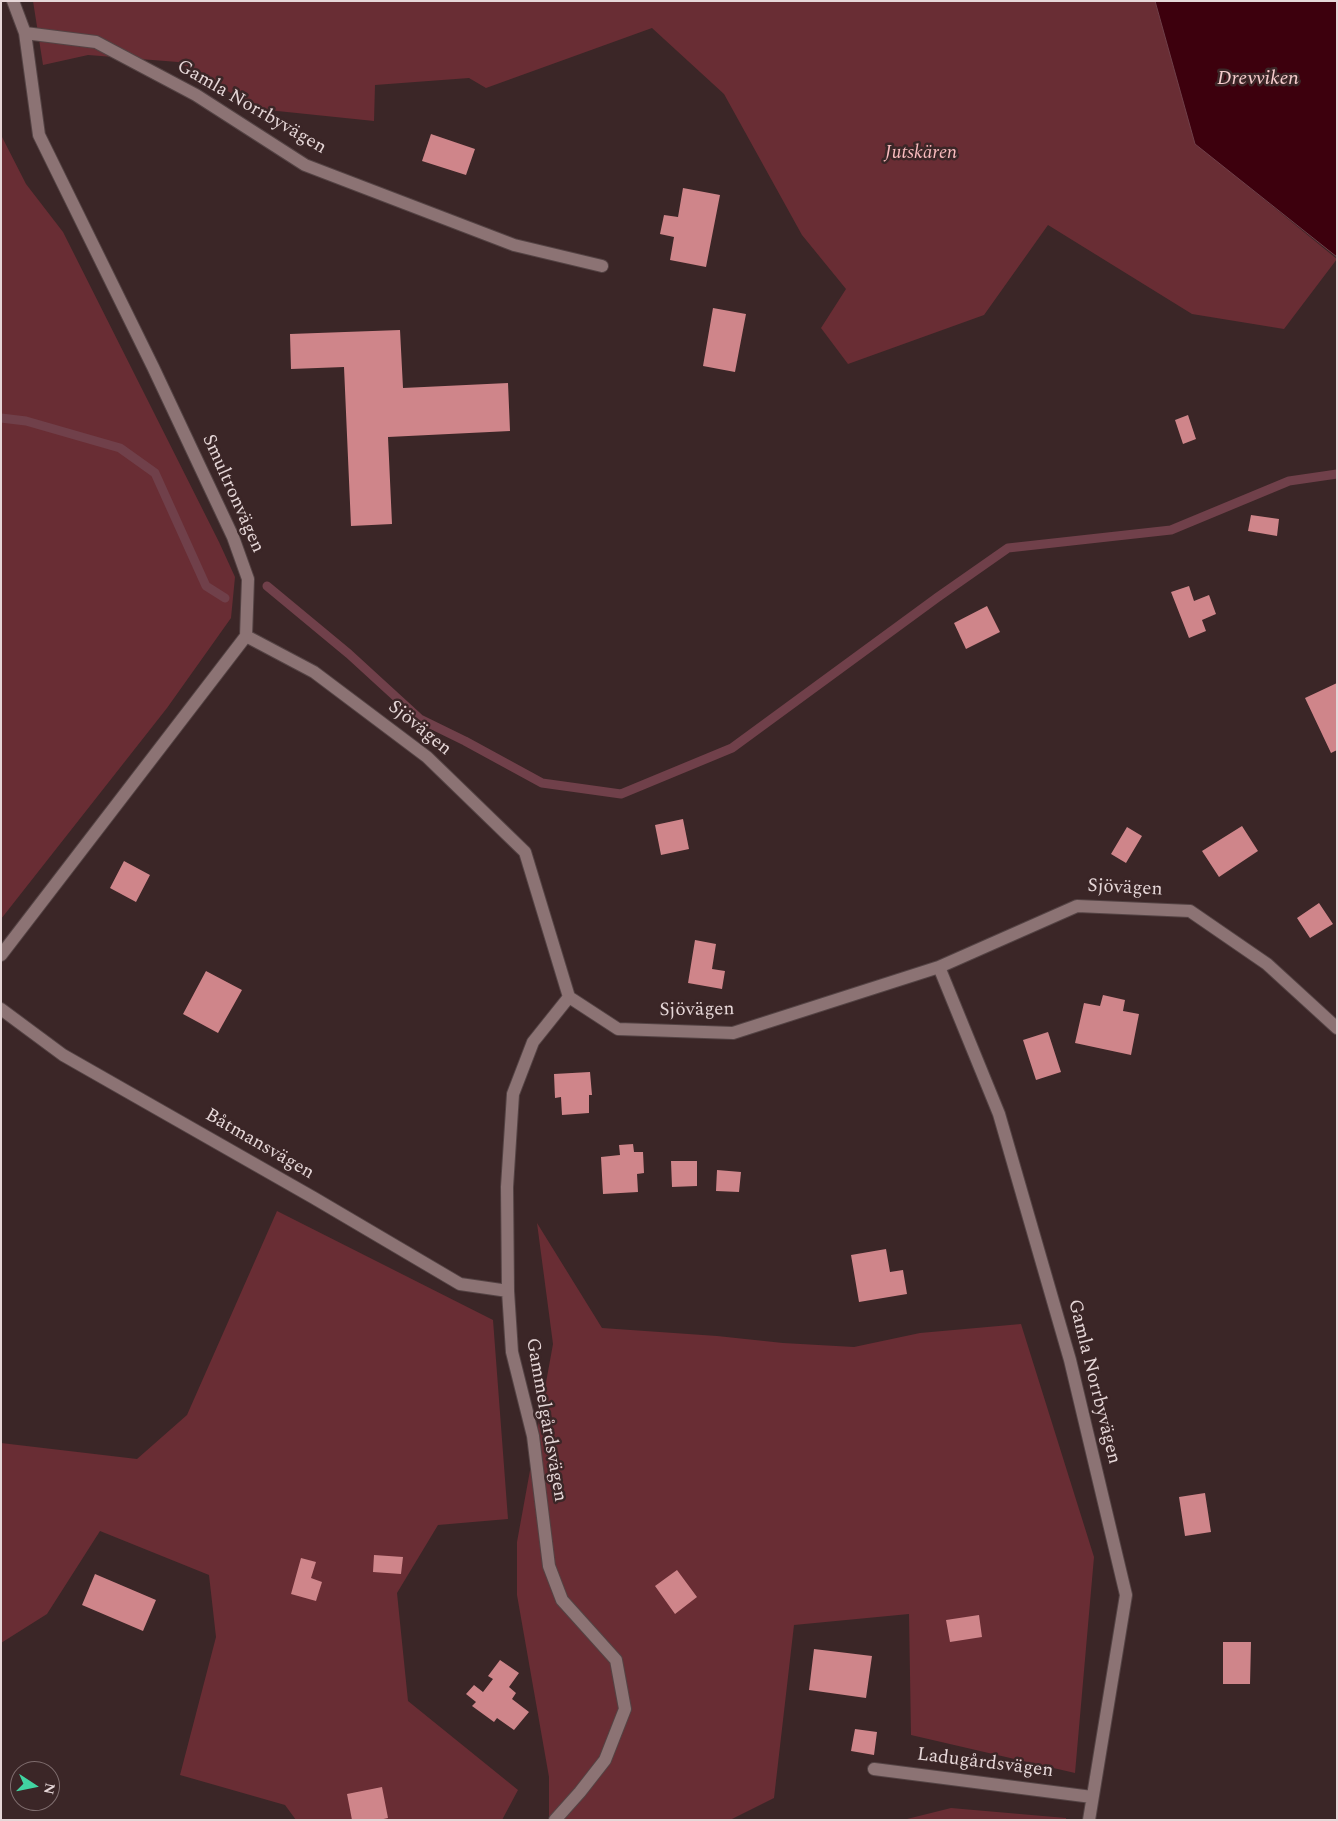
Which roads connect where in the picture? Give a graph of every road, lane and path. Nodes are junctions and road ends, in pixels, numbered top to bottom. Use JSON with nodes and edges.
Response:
{"nodes":[{"id":1,"x":13,"y":1,"type":"edge"},
{"id":2,"x":25,"y":33,"type":"junction"},
{"id":3,"x":602,"y":266,"type":"dead end"},
{"id":4,"x":246,"y":636,"type":"junction"},
{"id":5,"x":1,"y":955,"type":"edge"},
{"id":6,"x":938,"y":967,"type":"junction"},
{"id":7,"x":569,"y":996,"type":"junction"},
{"id":8,"x":1,"y":1009,"type":"edge"},
{"id":9,"x":1337,"y":1028,"type":"edge"},
{"id":10,"x":508,"y":1291,"type":"junction"},
{"id":11,"x":874,"y":1769,"type":"dead end"},
{"id":12,"x":1092,"y":1797,"type":"junction"},
{"id":13,"x":555,"y":1820,"type":"edge"},
{"id":14,"x":1089,"y":1820,"type":"edge"}],
"edges":[{"from":1,"to":2,"type":"street","name":"Smultronvägen"},
{"from":2,"to":3,"type":"street","name":"Gamla Norrbyvägen"},
{"from":2,"to":4,"type":"street","name":"Smultronvägen"},
{"from":4,"to":5,"type":"street"},
{"from":4,"to":7,"type":"street","name":"Sjövägen"},
{"from":6,"to":7,"type":"street","name":"Sjövägen"},
{"from":6,"to":9,"type":"street","name":"Sjövägen"},
{"from":6,"to":12,"type":"street","name":"Gamla Norrbyvägen"},
{"from":7,"to":10,"type":"street","name":"Gammelgårdsvägen"},
{"from":8,"to":10,"type":"street","name":"Båtmansvägen"},
{"from":10,"to":13,"type":"street","name":"Gammelgårdsvägen"},
{"from":11,"to":12,"type":"street","name":"Ladugårdsvägen"},
{"from":12,"to":14,"type":"street","name":"Gamla Norrbyvägen"}]}
